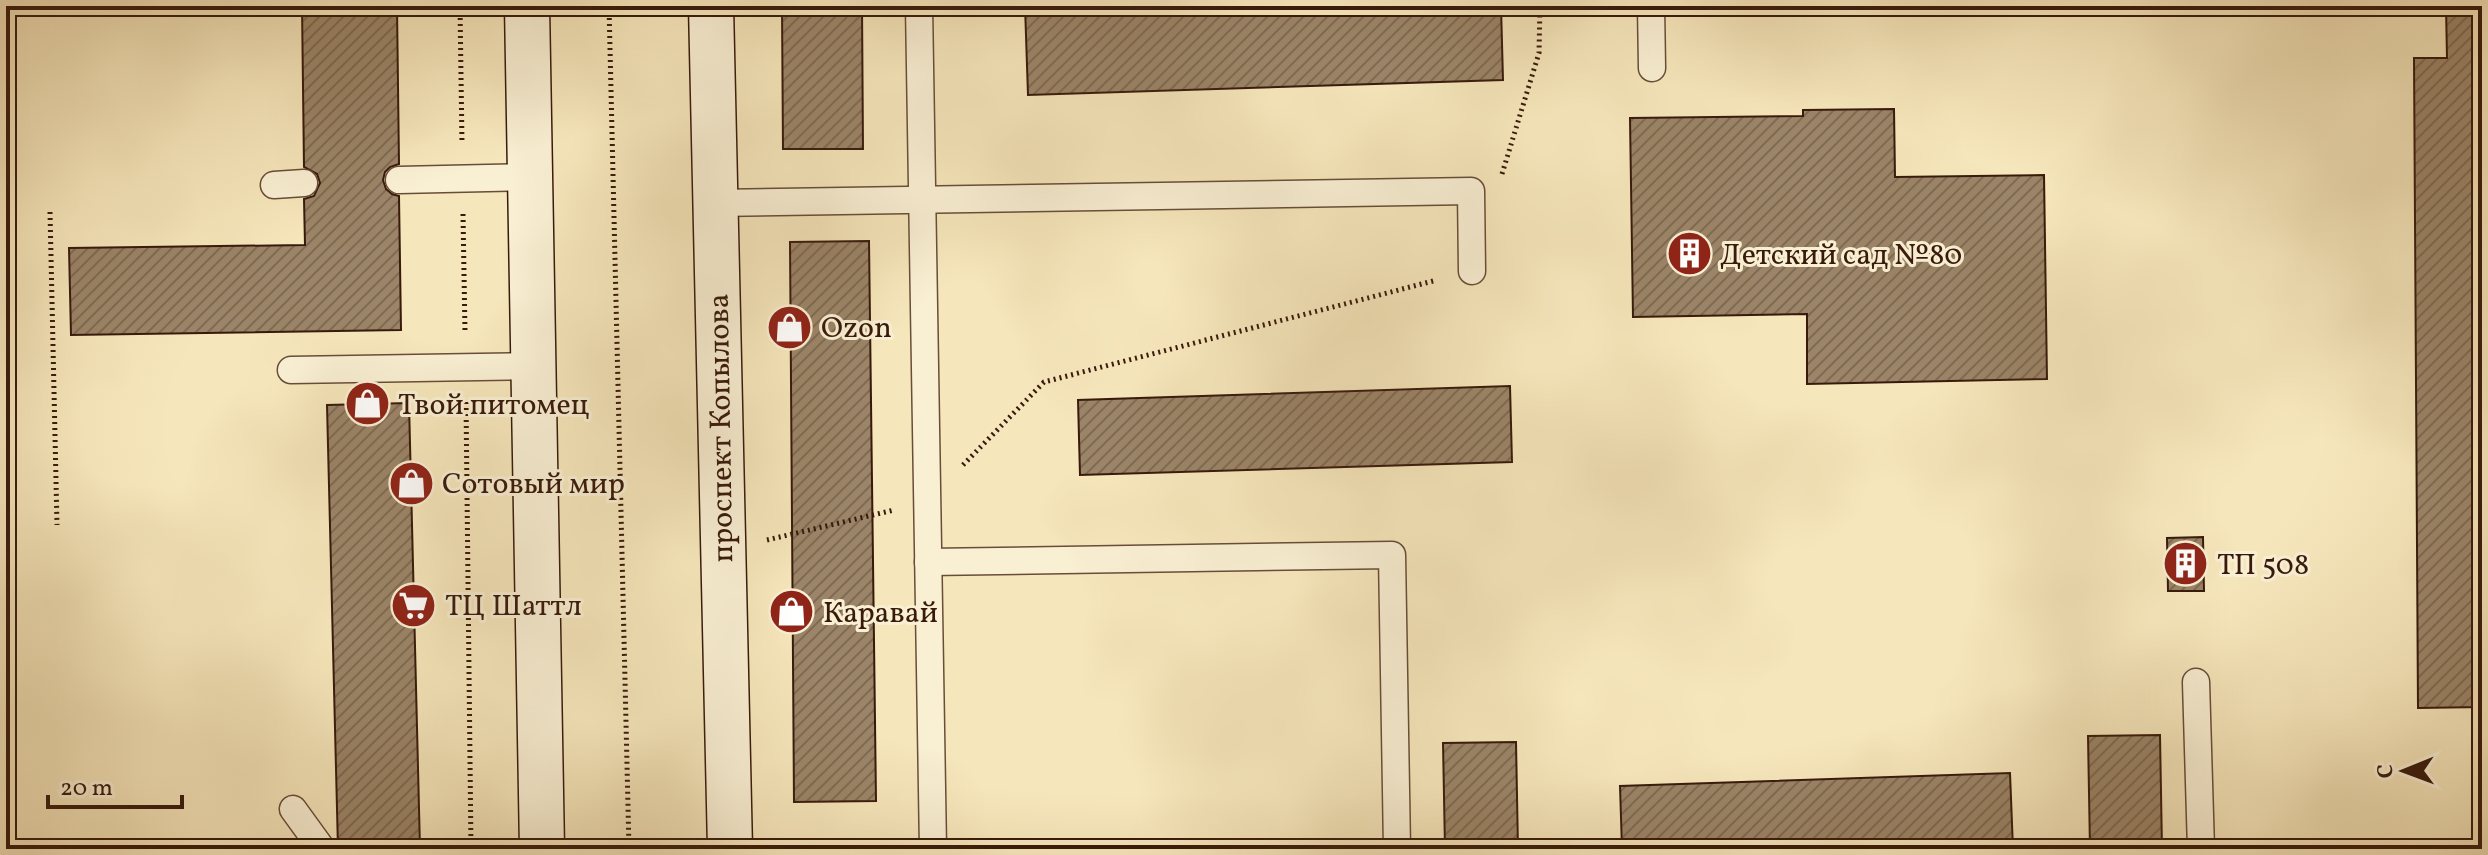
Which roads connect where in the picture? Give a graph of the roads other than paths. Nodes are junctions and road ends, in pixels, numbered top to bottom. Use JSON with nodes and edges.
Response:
{"nodes":[{"id":1,"x":527,"y":6,"type":"edge"},
{"id":2,"x":711,"y":6,"type":"edge"},
{"id":3,"x":919,"y":6,"type":"edge"},
{"id":4,"x":1651,"y":6,"type":"edge"},
{"id":5,"x":1652,"y":68,"type":"dead end"},
{"id":6,"x":530,"y":177,"type":"junction"},
{"id":7,"x":399,"y":180,"type":"dead end"},
{"id":8,"x":304,"y":183,"type":"dead end"},
{"id":9,"x":274,"y":185,"type":"dead end"},
{"id":10,"x":922,"y":200,"type":"junction"},
{"id":11,"x":715,"y":203,"type":"junction"},
{"id":12,"x":1472,"y":271,"type":"road end"},
{"id":13,"x":533,"y":366,"type":"junction"},
{"id":14,"x":291,"y":370,"type":"dead end"},
{"id":15,"x":928,"y":562,"type":"junction"},
{"id":16,"x":2196,"y":682,"type":"dead end"},
{"id":17,"x":293,"y":809,"type":"dead end"},
{"id":18,"x":322,"y":849,"type":"edge"},
{"id":19,"x":542,"y":849,"type":"edge"},
{"id":20,"x":730,"y":849,"type":"edge"},
{"id":21,"x":933,"y":849,"type":"edge"},
{"id":22,"x":1397,"y":849,"type":"edge"},
{"id":23,"x":2201,"y":849,"type":"edge"}],
"edges":[{"from":1,"to":6,"type":"street"},
{"from":2,"to":11,"type":"street","name":"проспект Копылова"},
{"from":3,"to":10,"type":"lane"},
{"from":4,"to":5,"type":"lane"},
{"from":6,"to":7,"type":"lane"},
{"from":6,"to":13,"type":"street"},
{"from":8,"to":9,"type":"lane"},
{"from":10,"to":11,"type":"lane"},
{"from":10,"to":12,"type":"lane"},
{"from":10,"to":15,"type":"lane"},
{"from":11,"to":20,"type":"street","name":"проспект Копылова"},
{"from":13,"to":14,"type":"lane"},
{"from":13,"to":19,"type":"street"},
{"from":15,"to":21,"type":"lane"},
{"from":15,"to":22,"type":"lane"},
{"from":16,"to":23,"type":"lane"},
{"from":17,"to":18,"type":"lane"}]}
